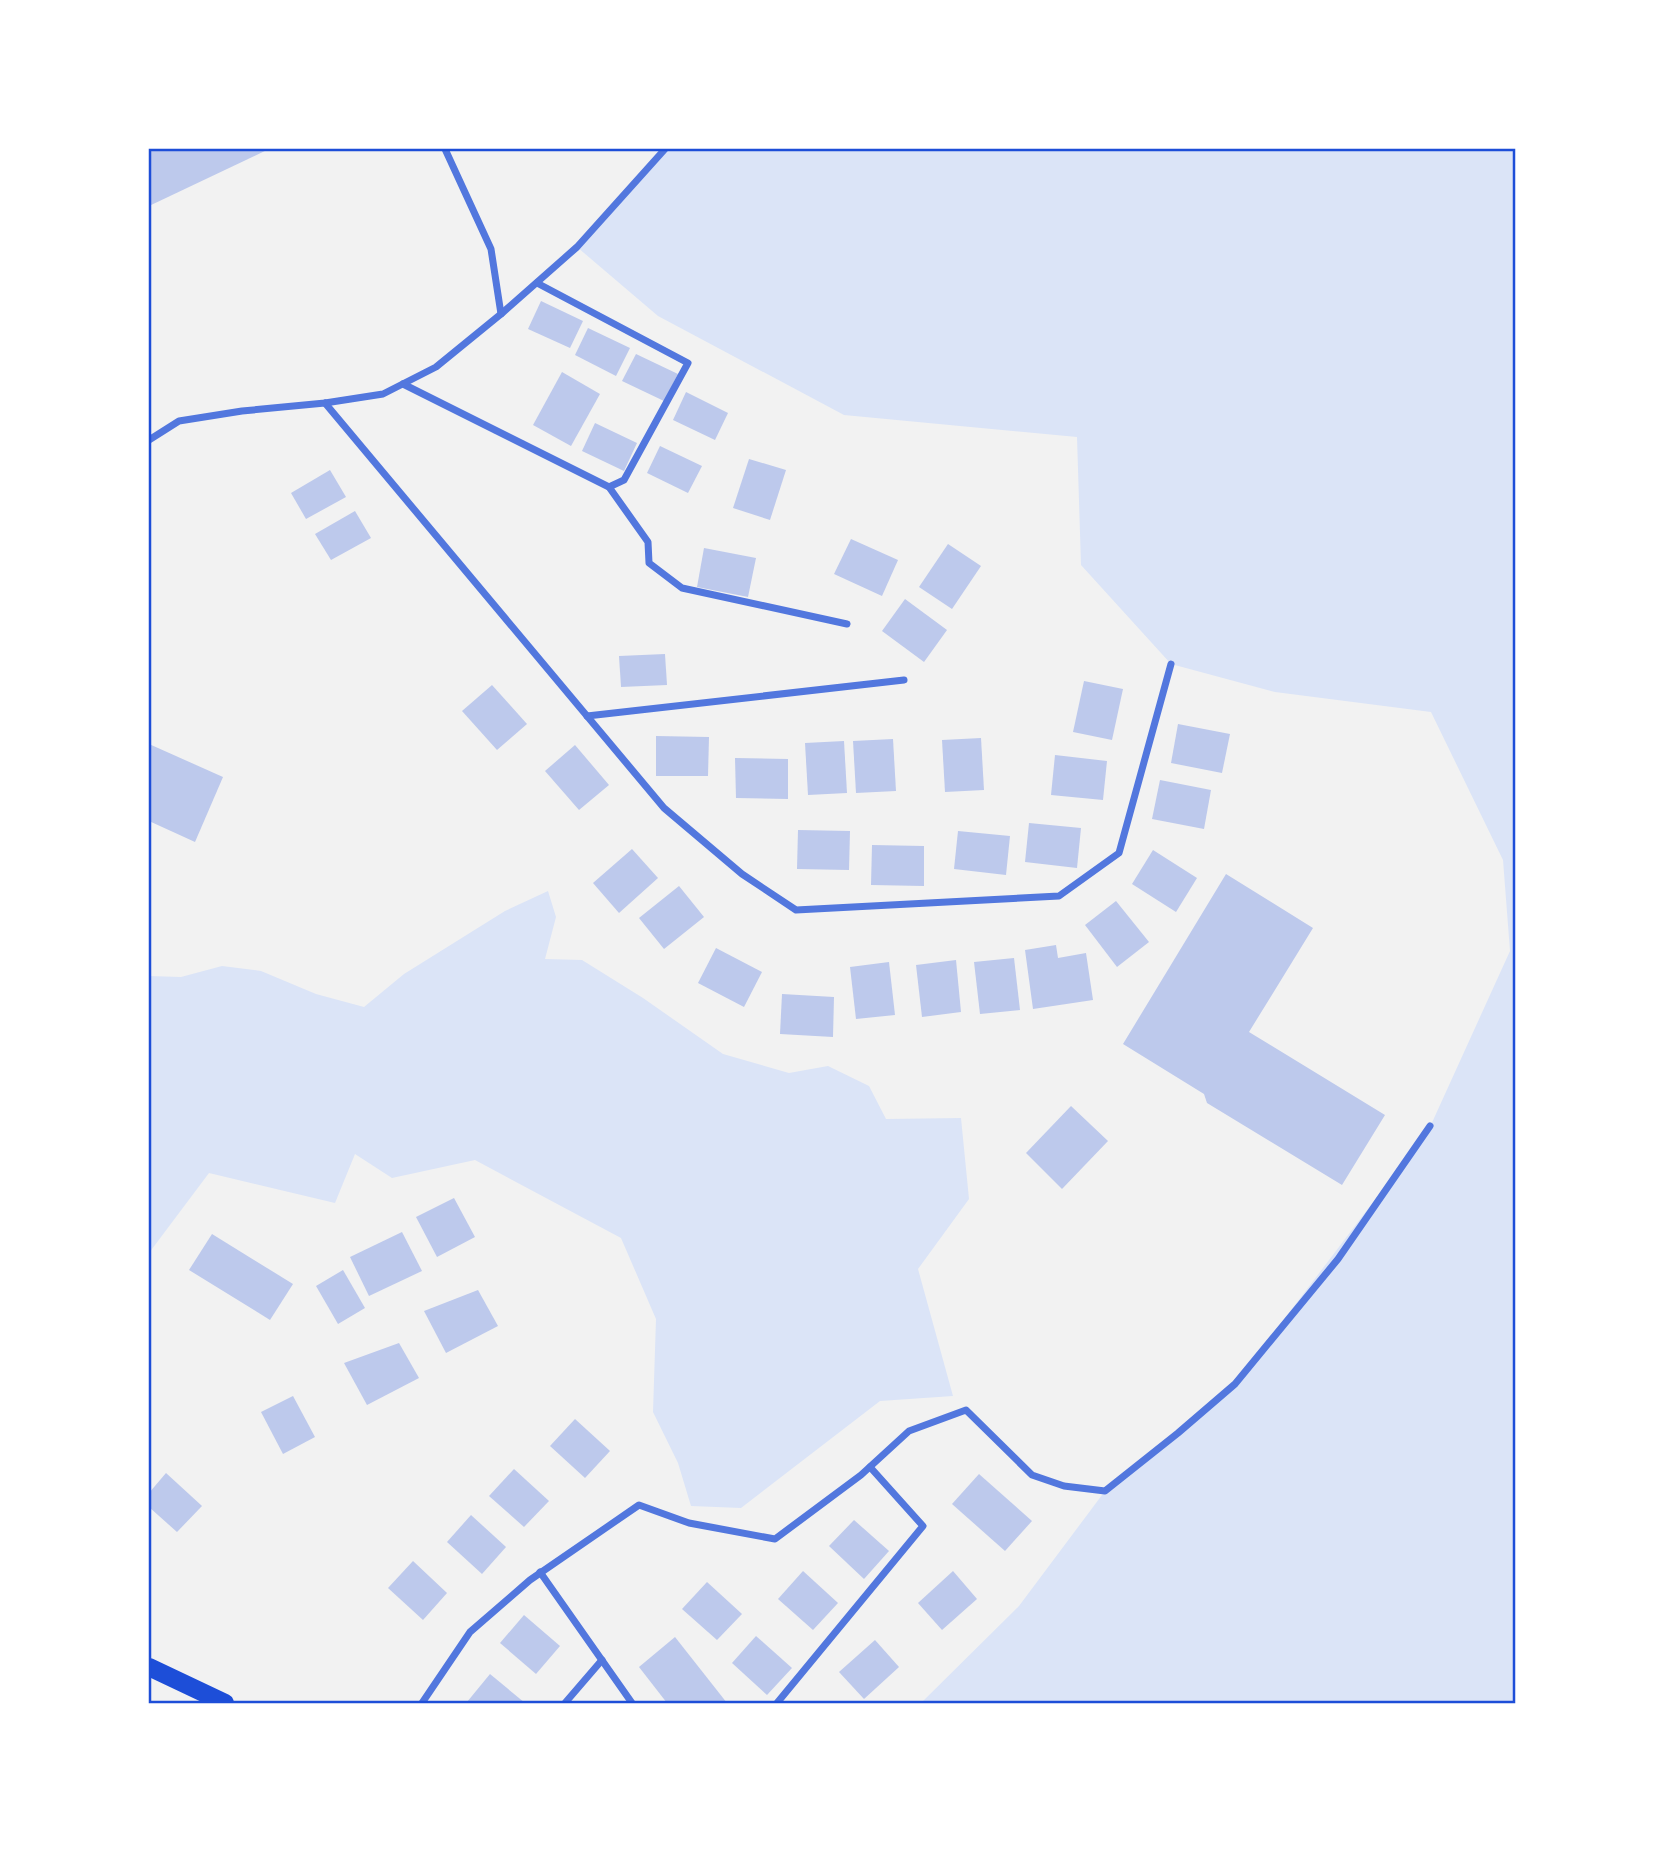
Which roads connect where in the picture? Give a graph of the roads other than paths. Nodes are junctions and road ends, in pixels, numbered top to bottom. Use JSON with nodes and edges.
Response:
{"nodes":[{"id":1,"x":445,"y":149,"type":"edge"},
{"id":2,"x":665,"y":149,"type":"edge"},
{"id":3,"x":537,"y":283,"type":"junction"},
{"id":4,"x":501,"y":314,"type":"junction"},
{"id":5,"x":403,"y":384,"type":"junction"},
{"id":6,"x":325,"y":404,"type":"junction"},
{"id":7,"x":149,"y":440,"type":"edge"},
{"id":8,"x":609,"y":487,"type":"junction"},
{"id":9,"x":847,"y":624,"type":"dead end"},
{"id":10,"x":1171,"y":664,"type":"dead end"},
{"id":11,"x":904,"y":680,"type":"dead end"},
{"id":12,"x":587,"y":716,"type":"junction"},
{"id":13,"x":1430,"y":1126,"type":"dead end"},
{"id":14,"x":870,"y":1467,"type":"junction"},
{"id":15,"x":540,"y":1572,"type":"junction"},
{"id":16,"x":602,"y":1660,"type":"junction"},
{"id":17,"x":149,"y":1667,"type":"edge"},
{"id":18,"x":225,"y":1703,"type":"edge"},
{"id":19,"x":422,"y":1703,"type":"edge"},
{"id":20,"x":565,"y":1703,"type":"edge"},
{"id":21,"x":632,"y":1703,"type":"edge"},
{"id":22,"x":777,"y":1703,"type":"edge"}],
"edges":[{"from":1,"to":4,"type":"street"},
{"from":2,"to":3,"type":"street"},
{"from":3,"to":4,"type":"street"},
{"from":3,"to":8,"type":"street"},
{"from":4,"to":5,"type":"street"},
{"from":5,"to":6,"type":"street"},
{"from":5,"to":8,"type":"street"},
{"from":6,"to":7,"type":"street"},
{"from":6,"to":12,"type":"street"},
{"from":8,"to":9,"type":"street"},
{"from":10,"to":12,"type":"street"},
{"from":11,"to":12,"type":"street"},
{"from":13,"to":14,"type":"street"},
{"from":14,"to":15,"type":"street"},
{"from":14,"to":22,"type":"street"},
{"from":15,"to":16,"type":"street"},
{"from":15,"to":19,"type":"street"},
{"from":16,"to":20,"type":"street"},
{"from":16,"to":21,"type":"street"},
{"from":17,"to":18,"type":"main road"}]}
